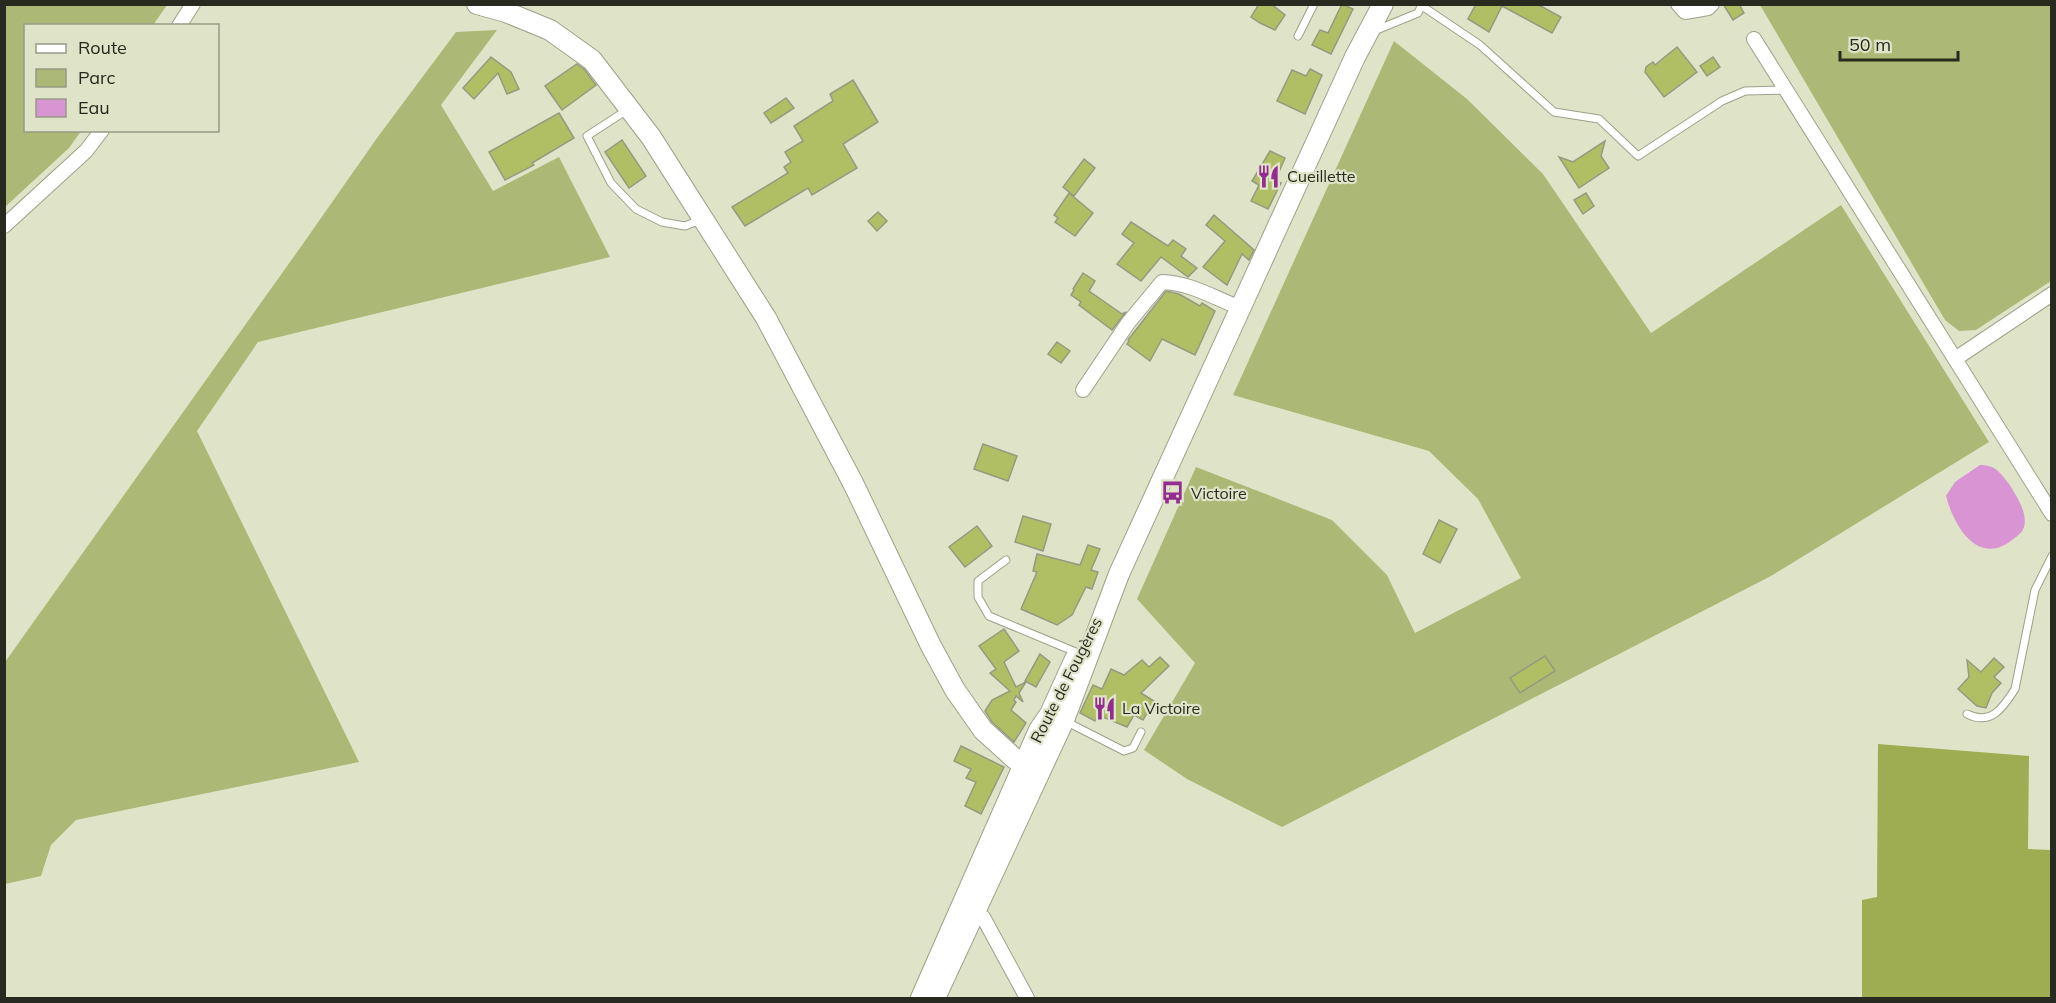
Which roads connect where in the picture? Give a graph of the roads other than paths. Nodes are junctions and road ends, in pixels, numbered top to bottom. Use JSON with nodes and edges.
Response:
{"nodes":[{"id":1,"x":193,"y":4,"type":"edge"},
{"id":2,"x":477,"y":4,"type":"edge"},
{"id":3,"x":1314,"y":4,"type":"edge"},
{"id":4,"x":1383,"y":4,"type":"edge"},
{"id":5,"x":1678,"y":4,"type":"edge"},
{"id":6,"x":1712,"y":4,"type":"edge"},
{"id":7,"x":1422,"y":5,"type":"edge"},
{"id":8,"x":180,"y":24,"type":"edge"},
{"id":9,"x":1367,"y":34,"type":"junction"},
{"id":10,"x":1298,"y":36,"type":"dead end"},
{"id":11,"x":1754,"y":39,"type":"dead end"},
{"id":12,"x":1786,"y":90,"type":"junction"},
{"id":13,"x":629,"y":109,"type":"junction"},
{"id":14,"x":100,"y":132,"type":"edge"},
{"id":15,"x":704,"y":219,"type":"junction"},
{"id":16,"x":4,"y":226,"type":"edge"},
{"id":17,"x":2052,"y":294,"type":"edge"},
{"id":18,"x":1241,"y":308,"type":"junction"},
{"id":19,"x":1955,"y":359,"type":"junction"},
{"id":20,"x":1083,"y":390,"type":"dead end"},
{"id":21,"x":2052,"y":514,"type":"edge"},
{"id":22,"x":2052,"y":556,"type":"edge"},
{"id":23,"x":1006,"y":560,"type":"dead end"},
{"id":24,"x":1110,"y":597,"type":"junction"},
{"id":25,"x":1078,"y":652,"type":"junction"},
{"id":26,"x":1967,"y":714,"type":"dead end"},
{"id":27,"x":1057,"y":717,"type":"junction"},
{"id":28,"x":1141,"y":732,"type":"dead end"},
{"id":29,"x":1049,"y":752,"type":"junction"},
{"id":30,"x":1024,"y":764,"type":"junction"},
{"id":31,"x":999,"y":840,"type":"junction"},
{"id":32,"x":974,"y":915,"type":"junction"},
{"id":33,"x":954,"y":921,"type":"junction"},
{"id":34,"x":921,"y":999,"type":"edge"},
{"id":35,"x":935,"y":999,"type":"edge"},
{"id":36,"x":1027,"y":999,"type":"edge"}],
"edges":[{"from":1,"to":8,"type":"street"},
{"from":2,"to":13,"type":"main road"},
{"from":3,"to":10,"type":"lane"},
{"from":4,"to":9,"type":"main road"},
{"from":5,"to":6,"type":"street"},
{"from":7,"to":9,"type":"lane"},
{"from":7,"to":12,"type":"lane"},
{"from":9,"to":18,"type":"main road"},
{"from":11,"to":12,"type":"street"},
{"from":12,"to":19,"type":"street"},
{"from":13,"to":15,"type":"main road"},
{"from":13,"to":15,"type":"lane"},
{"from":14,"to":16,"type":"street"},
{"from":15,"to":30,"type":"main road"},
{"from":17,"to":19,"type":"street"},
{"from":18,"to":20,"type":"street"},
{"from":18,"to":24,"type":"main road"},
{"from":19,"to":21,"type":"street"},
{"from":22,"to":26,"type":"lane"},
{"from":23,"to":25,"type":"lane"},
{"from":24,"to":25,"type":"main road","name":"Route de Fougères"},
{"from":24,"to":27,"type":"main road"},
{"from":25,"to":27,"type":"main road","name":"Route de Fougères"},
{"from":27,"to":28,"type":"lane"},
{"from":27,"to":29,"type":"main road"},
{"from":27,"to":30,"type":"main road","name":"Route de Fougères"},
{"from":29,"to":30,"type":"main road","name":"Route de Fougères"},
{"from":29,"to":31,"type":"main road"},
{"from":30,"to":31,"type":"main road","name":"Route de Fougères"},
{"from":31,"to":32,"type":"main road","name":"Route de Fougères"},
{"from":31,"to":33,"type":"main road","name":"Route de Fougères"},
{"from":32,"to":33,"type":"main road"},
{"from":32,"to":35,"type":"main road"},
{"from":32,"to":36,"type":"street"},
{"from":33,"to":34,"type":"main road","name":"Route de Fougères"}]}
